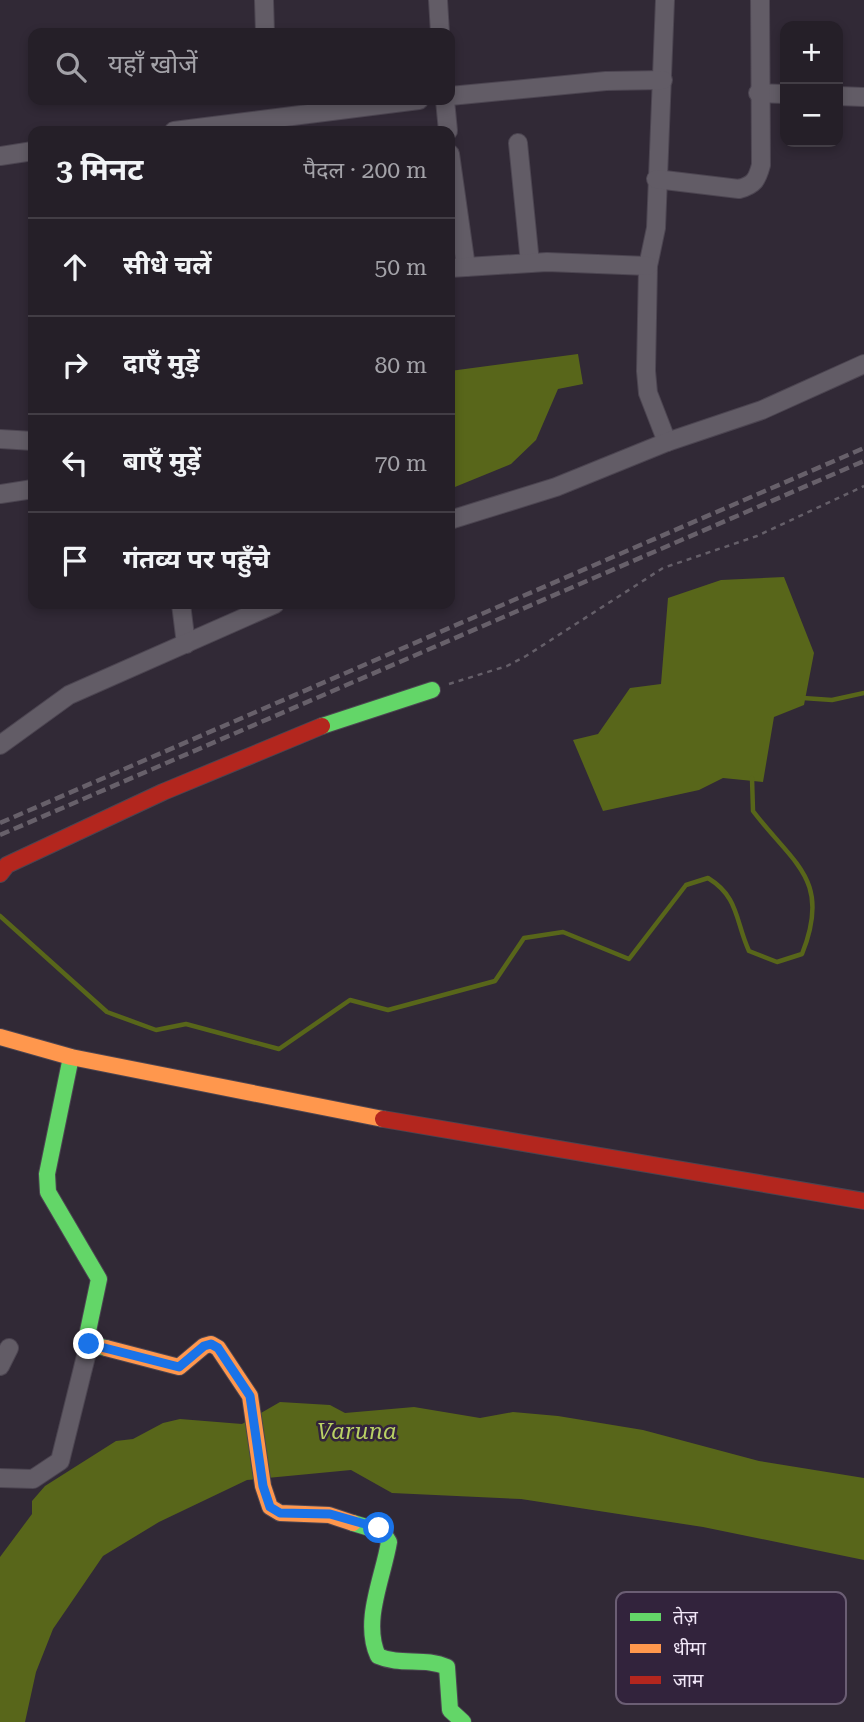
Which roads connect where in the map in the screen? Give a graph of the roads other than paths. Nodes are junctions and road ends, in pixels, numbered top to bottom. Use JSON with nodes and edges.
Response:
{"nodes":[{"id":1,"x":264,"y":0,"type":"edge"},
{"id":2,"x":438,"y":0,"type":"edge"},
{"id":3,"x":665,"y":0,"type":"edge"},
{"id":4,"x":760,"y":0,"type":"edge"},
{"id":5,"x":265,"y":28,"type":"edge"},
{"id":6,"x":440,"y":28,"type":"edge"},
{"id":7,"x":663,"y":80,"type":"junction"},
{"id":8,"x":758,"y":93,"type":"junction"},
{"id":9,"x":780,"y":94,"type":"edge"},
{"id":10,"x":455,"y":96,"type":"edge"},
{"id":11,"x":843,"y":96,"type":"edge"},
{"id":12,"x":864,"y":97,"type":"edge"},
{"id":13,"x":267,"y":105,"type":"edge"},
{"id":14,"x":392,"y":105,"type":"edge"},
{"id":15,"x":445,"y":105,"type":"edge"},
{"id":16,"x":268,"y":118,"type":"junction"},
{"id":17,"x":295,"y":123,"type":"edge"},
{"id":18,"x":210,"y":126,"type":"edge"},
{"id":19,"x":448,"y":126,"type":"edge"},
{"id":20,"x":518,"y":143,"type":"dead end"},
{"id":21,"x":28,"y":152,"type":"edge"},
{"id":22,"x":0,"y":156,"type":"edge"},
{"id":23,"x":656,"y":178,"type":"junction"},
{"id":24,"x":455,"y":224,"type":"edge"},
{"id":25,"x":530,"y":263,"type":"junction"},
{"id":26,"x":648,"y":266,"type":"junction"},
{"id":27,"x":458,"y":267,"type":"edge"},
{"id":28,"x":864,"y":364,"type":"edge"},
{"id":29,"x":0,"y":439,"type":"edge"},
{"id":30,"x":28,"y":442,"type":"edge"},
{"id":31,"x":667,"y":442,"type":"junction"},
{"id":32,"x":28,"y":490,"type":"edge"},
{"id":33,"x":0,"y":494,"type":"edge"},
{"id":34,"x":455,"y":518,"type":"edge"},
{"id":35,"x":182,"y":609,"type":"edge"},
{"id":36,"x":264,"y":609,"type":"edge"},
{"id":37,"x":186,"y":644,"type":"junction"},
{"id":38,"x":432,"y":690,"type":"road end"},
{"id":39,"x":0,"y":745,"type":"edge"},
{"id":40,"x":0,"y":874,"type":"edge"},
{"id":41,"x":0,"y":1037,"type":"edge"},
{"id":42,"x":71,"y":1057,"type":"junction"},
{"id":43,"x":864,"y":1202,"type":"edge"},
{"id":44,"x":89,"y":1344,"type":"junction"},
{"id":45,"x":9,"y":1349,"type":"dead end"},
{"id":46,"x":0,"y":1366,"type":"edge"},
{"id":47,"x":0,"y":1478,"type":"edge"},
{"id":48,"x":463,"y":1722,"type":"edge"}],
"edges":[{"from":1,"to":5,"type":"street"},
{"from":2,"to":6,"type":"street"},
{"from":3,"to":7,"type":"street"},
{"from":4,"to":8,"type":"street"},
{"from":7,"to":10,"type":"street"},
{"from":7,"to":23,"type":"street"},
{"from":8,"to":9,"type":"street"},
{"from":8,"to":23,"type":"street"},
{"from":11,"to":12,"type":"street"},
{"from":13,"to":16,"type":"street"},
{"from":14,"to":17,"type":"street"},
{"from":15,"to":19,"type":"street"},
{"from":16,"to":17,"type":"street"},
{"from":16,"to":18,"type":"street"},
{"from":20,"to":25,"type":"street"},
{"from":21,"to":22,"type":"street"},
{"from":23,"to":26,"type":"street"},
{"from":24,"to":27,"type":"street"},
{"from":25,"to":26,"type":"street"},
{"from":25,"to":27,"type":"street"},
{"from":26,"to":31,"type":"street"},
{"from":28,"to":31,"type":"street"},
{"from":29,"to":30,"type":"street"},
{"from":31,"to":34,"type":"street"},
{"from":32,"to":33,"type":"street"},
{"from":35,"to":37,"type":"street"},
{"from":36,"to":37,"type":"street"},
{"from":37,"to":39,"type":"street"},
{"from":38,"to":40,"type":"street"},
{"from":41,"to":42,"type":"street"},
{"from":42,"to":43,"type":"street"},
{"from":42,"to":44,"type":"street"},
{"from":44,"to":47,"type":"street"},
{"from":44,"to":48,"type":"street"},
{"from":45,"to":46,"type":"street"}]}
